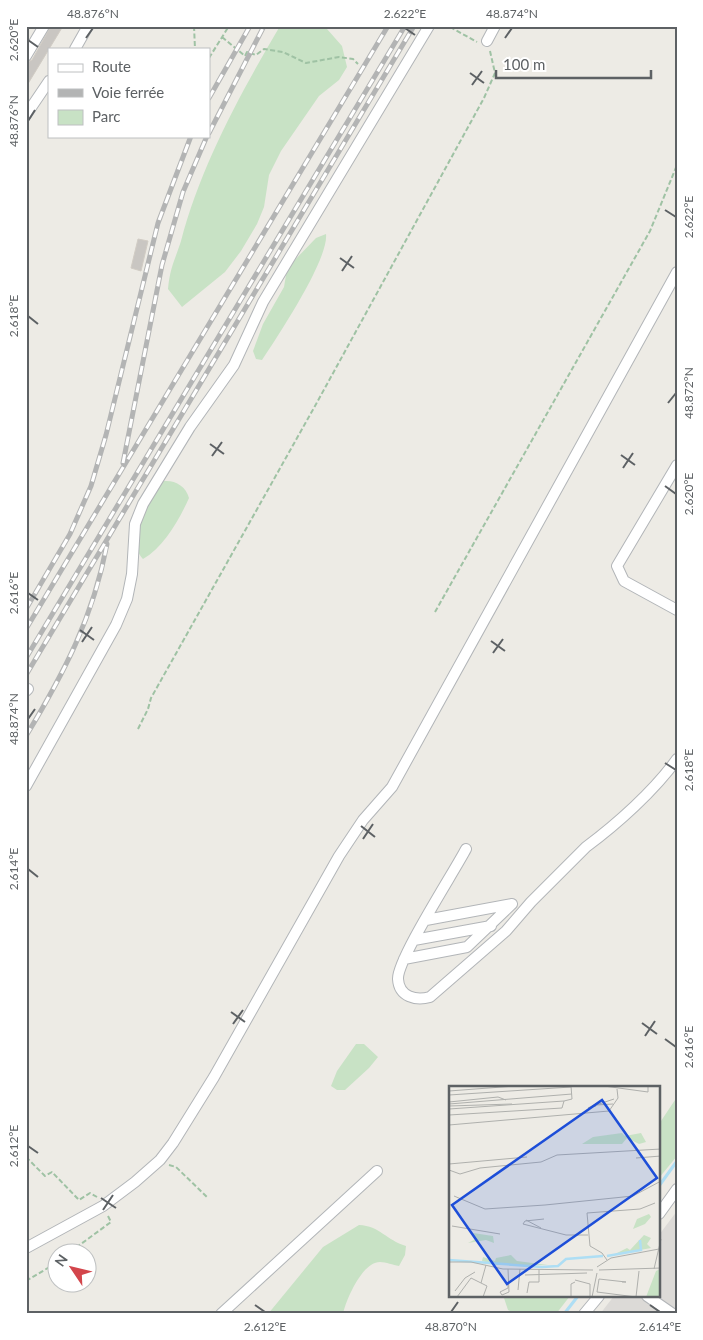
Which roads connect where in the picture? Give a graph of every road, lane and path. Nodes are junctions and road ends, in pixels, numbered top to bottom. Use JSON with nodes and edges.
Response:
{"nodes":[{"id":1,"x":44,"y":26,"type":"edge"},
{"id":2,"x":88,"y":26,"type":"edge"},
{"id":3,"x":194,"y":26,"type":"edge"},
{"id":4,"x":229,"y":26,"type":"edge"},
{"id":5,"x":428,"y":26,"type":"edge"},
{"id":6,"x":494,"y":26,"type":"edge"},
{"id":7,"x":450,"y":27,"type":"edge"},
{"id":8,"x":222,"y":37,"type":"junction"},
{"id":9,"x":488,"y":41,"type":"junction"},
{"id":10,"x":76,"y":48,"type":"edge"},
{"id":11,"x":195,"y":48,"type":"edge"},
{"id":12,"x":26,"y":56,"type":"edge"},
{"id":13,"x":210,"y":56,"type":"edge"},
{"id":14,"x":358,"y":64,"type":"dead end"},
{"id":15,"x":48,"y":82,"type":"edge"},
{"id":16,"x":26,"y":115,"type":"edge"},
{"id":17,"x":677,"y":165,"type":"edge"},
{"id":18,"x":677,"y":272,"type":"edge"},
{"id":19,"x":677,"y":465,"type":"edge"},
{"id":20,"x":677,"y":610,"type":"edge"},
{"id":21,"x":435,"y":612,"type":"dead end"},
{"id":22,"x":138,"y":729,"type":"dead end"},
{"id":23,"x":677,"y":759,"type":"edge"},
{"id":24,"x":26,"y":786,"type":"edge"},
{"id":25,"x":466,"y":849,"type":"dead end"},
{"id":26,"x":531,"y":902,"type":"junction"},
{"id":27,"x":512,"y":904,"type":"junction"},
{"id":28,"x":426,"y":920,"type":"junction"},
{"id":29,"x":491,"y":926,"type":"junction"},
{"id":30,"x":414,"y":940,"type":"junction"},
{"id":31,"x":404,"y":959,"type":"junction"},
{"id":32,"x":26,"y":1157,"type":"edge"},
{"id":33,"x":160,"y":1160,"type":"junction"},
{"id":34,"x":377,"y":1171,"type":"dead end"},
{"id":35,"x":677,"y":1189,"type":"edge"},
{"id":36,"x":208,"y":1198,"type":"dead end"},
{"id":37,"x":673,"y":1204,"type":"edge"},
{"id":38,"x":103,"y":1206,"type":"junction"},
{"id":39,"x":660,"y":1213,"type":"edge"},
{"id":40,"x":111,"y":1222,"type":"dead end"},
{"id":41,"x":84,"y":1242,"type":"edge"},
{"id":42,"x":26,"y":1248,"type":"edge"},
{"id":43,"x":48,"y":1268,"type":"edge"},
{"id":44,"x":26,"y":1281,"type":"edge"},
{"id":45,"x":597,"y":1298,"type":"edge"},
{"id":46,"x":650,"y":1298,"type":"edge"},
{"id":47,"x":221,"y":1314,"type":"edge"},
{"id":48,"x":584,"y":1314,"type":"edge"},
{"id":49,"x":673,"y":1314,"type":"edge"}],
"edges":[{"from":1,"to":12,"type":"street"},
{"from":2,"to":10,"type":"street"},
{"from":3,"to":11,"type":"path"},
{"from":4,"to":8,"type":"path"},
{"from":5,"to":24,"type":"street"},
{"from":6,"to":9,"type":"street"},
{"from":7,"to":9,"type":"path"},
{"from":8,"to":13,"type":"path"},
{"from":8,"to":14,"type":"path"},
{"from":9,"to":22,"type":"path"},
{"from":15,"to":16,"type":"street"},
{"from":17,"to":21,"type":"path"},
{"from":18,"to":33,"type":"street"},
{"from":19,"to":20,"type":"street"},
{"from":23,"to":26,"type":"street"},
{"from":25,"to":28,"type":"street"},
{"from":26,"to":27,"type":"street"},
{"from":26,"to":31,"type":"street"},
{"from":27,"to":28,"type":"street"},
{"from":27,"to":29,"type":"street"},
{"from":28,"to":30,"type":"street"},
{"from":29,"to":30,"type":"street"},
{"from":29,"to":31,"type":"street"},
{"from":30,"to":31,"type":"street"},
{"from":32,"to":38,"type":"path"},
{"from":33,"to":36,"type":"path"},
{"from":33,"to":38,"type":"street"},
{"from":34,"to":47,"type":"street"},
{"from":35,"to":37,"type":"street"},
{"from":37,"to":39,"type":"street"},
{"from":38,"to":42,"type":"street"},
{"from":40,"to":41,"type":"path"},
{"from":43,"to":44,"type":"path"},
{"from":45,"to":48,"type":"street"},
{"from":46,"to":49,"type":"street"}]}
